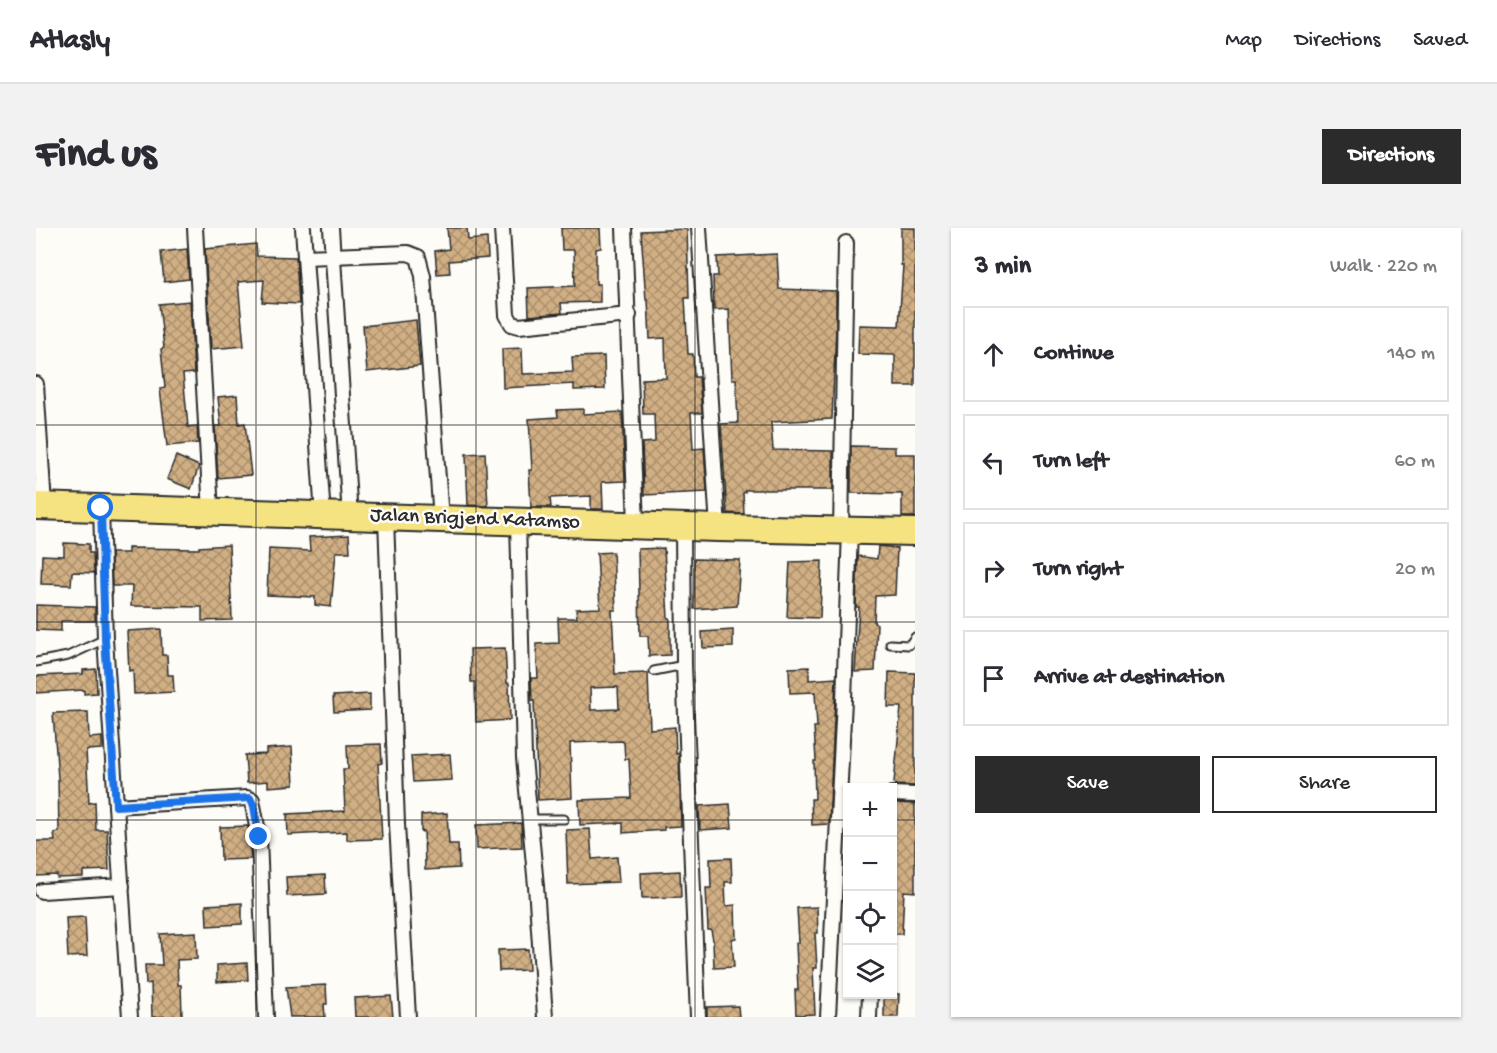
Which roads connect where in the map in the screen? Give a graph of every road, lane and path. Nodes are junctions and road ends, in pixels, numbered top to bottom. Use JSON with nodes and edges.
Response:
{"nodes":[{"id":1,"x":195,"y":228,"type":"edge"},
{"id":2,"x":303,"y":228,"type":"edge"},
{"id":3,"x":331,"y":228,"type":"edge"},
{"id":4,"x":502,"y":228,"type":"edge"},
{"id":5,"x":624,"y":228,"type":"edge"},
{"id":6,"x":699,"y":228,"type":"edge"},
{"id":7,"x":846,"y":243,"type":"dead end"},
{"id":8,"x":332,"y":256,"type":"junction"},
{"id":9,"x":305,"y":257,"type":"junction"},
{"id":10,"x":629,"y":315,"type":"junction"},
{"id":11,"x":36,"y":384,"type":"edge"},
{"id":12,"x":40,"y":505,"type":"edge"},
{"id":13,"x":101,"y":508,"type":"junction"},
{"id":14,"x":211,"y":512,"type":"junction"},
{"id":15,"x":323,"y":516,"type":"junction"},
{"id":16,"x":350,"y":516,"type":"junction"},
{"id":17,"x":386,"y":518,"type":"junction"},
{"id":18,"x":441,"y":519,"type":"junction"},
{"id":19,"x":518,"y":521,"type":"junction"},
{"id":20,"x":636,"y":524,"type":"junction"},
{"id":21,"x":683,"y":526,"type":"junction"},
{"id":22,"x":718,"y":528,"type":"junction"},
{"id":23,"x":846,"y":530,"type":"junction"},
{"id":24,"x":915,"y":532,"type":"edge"},
{"id":25,"x":915,"y":637,"type":"edge"},
{"id":26,"x":105,"y":639,"type":"junction"},
{"id":27,"x":890,"y":644,"type":"dead end"},
{"id":28,"x":36,"y":662,"type":"edge"},
{"id":29,"x":684,"y":665,"type":"junction"},
{"id":30,"x":654,"y":671,"type":"dead end"},
{"id":31,"x":897,"y":794,"type":"edge"},
{"id":32,"x":915,"y":795,"type":"edge"},
{"id":33,"x":116,"y":806,"type":"junction"},
{"id":34,"x":530,"y":819,"type":"junction"},
{"id":35,"x":564,"y":819,"type":"dead end"},
{"id":36,"x":122,"y":886,"type":"junction"},
{"id":37,"x":42,"y":891,"type":"dead end"},
{"id":38,"x":870,"y":999,"type":"edge"},
{"id":39,"x":130,"y":1017,"type":"edge"},
{"id":40,"x":266,"y":1017,"type":"edge"},
{"id":41,"x":408,"y":1017,"type":"edge"},
{"id":42,"x":545,"y":1017,"type":"edge"},
{"id":43,"x":698,"y":1017,"type":"edge"},
{"id":44,"x":828,"y":1017,"type":"edge"},
{"id":45,"x":869,"y":1017,"type":"edge"}],
"edges":[{"from":1,"to":14,"type":"street"},
{"from":2,"to":9,"type":"street"},
{"from":3,"to":8,"type":"street"},
{"from":4,"to":10,"type":"street"},
{"from":5,"to":10,"type":"street"},
{"from":6,"to":22,"type":"street"},
{"from":7,"to":23,"type":"street"},
{"from":8,"to":9,"type":"street"},
{"from":8,"to":16,"type":"street"},
{"from":8,"to":18,"type":"street"},
{"from":9,"to":15,"type":"street"},
{"from":10,"to":20,"type":"street"},
{"from":11,"to":12,"type":"street"},
{"from":12,"to":13,"type":"highway","name":"Jalan Brigjend Katamso"},
{"from":13,"to":14,"type":"highway","name":"Jalan Brigjend Katamso"},
{"from":13,"to":26,"type":"street"},
{"from":14,"to":15,"type":"highway","name":"Jalan Brigjend Katamso"},
{"from":15,"to":16,"type":"highway","name":"Jalan Brigjend Katamso"},
{"from":16,"to":17,"type":"highway","name":"Jalan Brigjend Katamso"},
{"from":17,"to":18,"type":"highway","name":"Jalan Brigjend Katamso"},
{"from":17,"to":41,"type":"street"},
{"from":18,"to":19,"type":"highway","name":"Jalan Brigjend Katamso"},
{"from":19,"to":20,"type":"highway","name":"Jalan Brigjend Katamso"},
{"from":19,"to":34,"type":"street"},
{"from":20,"to":21,"type":"highway","name":"Jalan Brigjend Katamso"},
{"from":21,"to":22,"type":"highway","name":"Jalan Brigjend Katamso"},
{"from":21,"to":29,"type":"street"},
{"from":22,"to":23,"type":"highway","name":"Jalan Brigjend Katamso"},
{"from":23,"to":24,"type":"highway","name":"Jalan Brigjend Katamso"},
{"from":23,"to":44,"type":"street"},
{"from":25,"to":27,"type":"lane"},
{"from":26,"to":28,"type":"lane"},
{"from":26,"to":33,"type":"street"},
{"from":29,"to":30,"type":"lane"},
{"from":29,"to":43,"type":"street"},
{"from":31,"to":32,"type":"street"},
{"from":33,"to":36,"type":"street"},
{"from":33,"to":40,"type":"street"},
{"from":34,"to":35,"type":"lane"},
{"from":34,"to":42,"type":"street"},
{"from":36,"to":37,"type":"street"},
{"from":36,"to":39,"type":"street"},
{"from":38,"to":45,"type":"street"}]}
